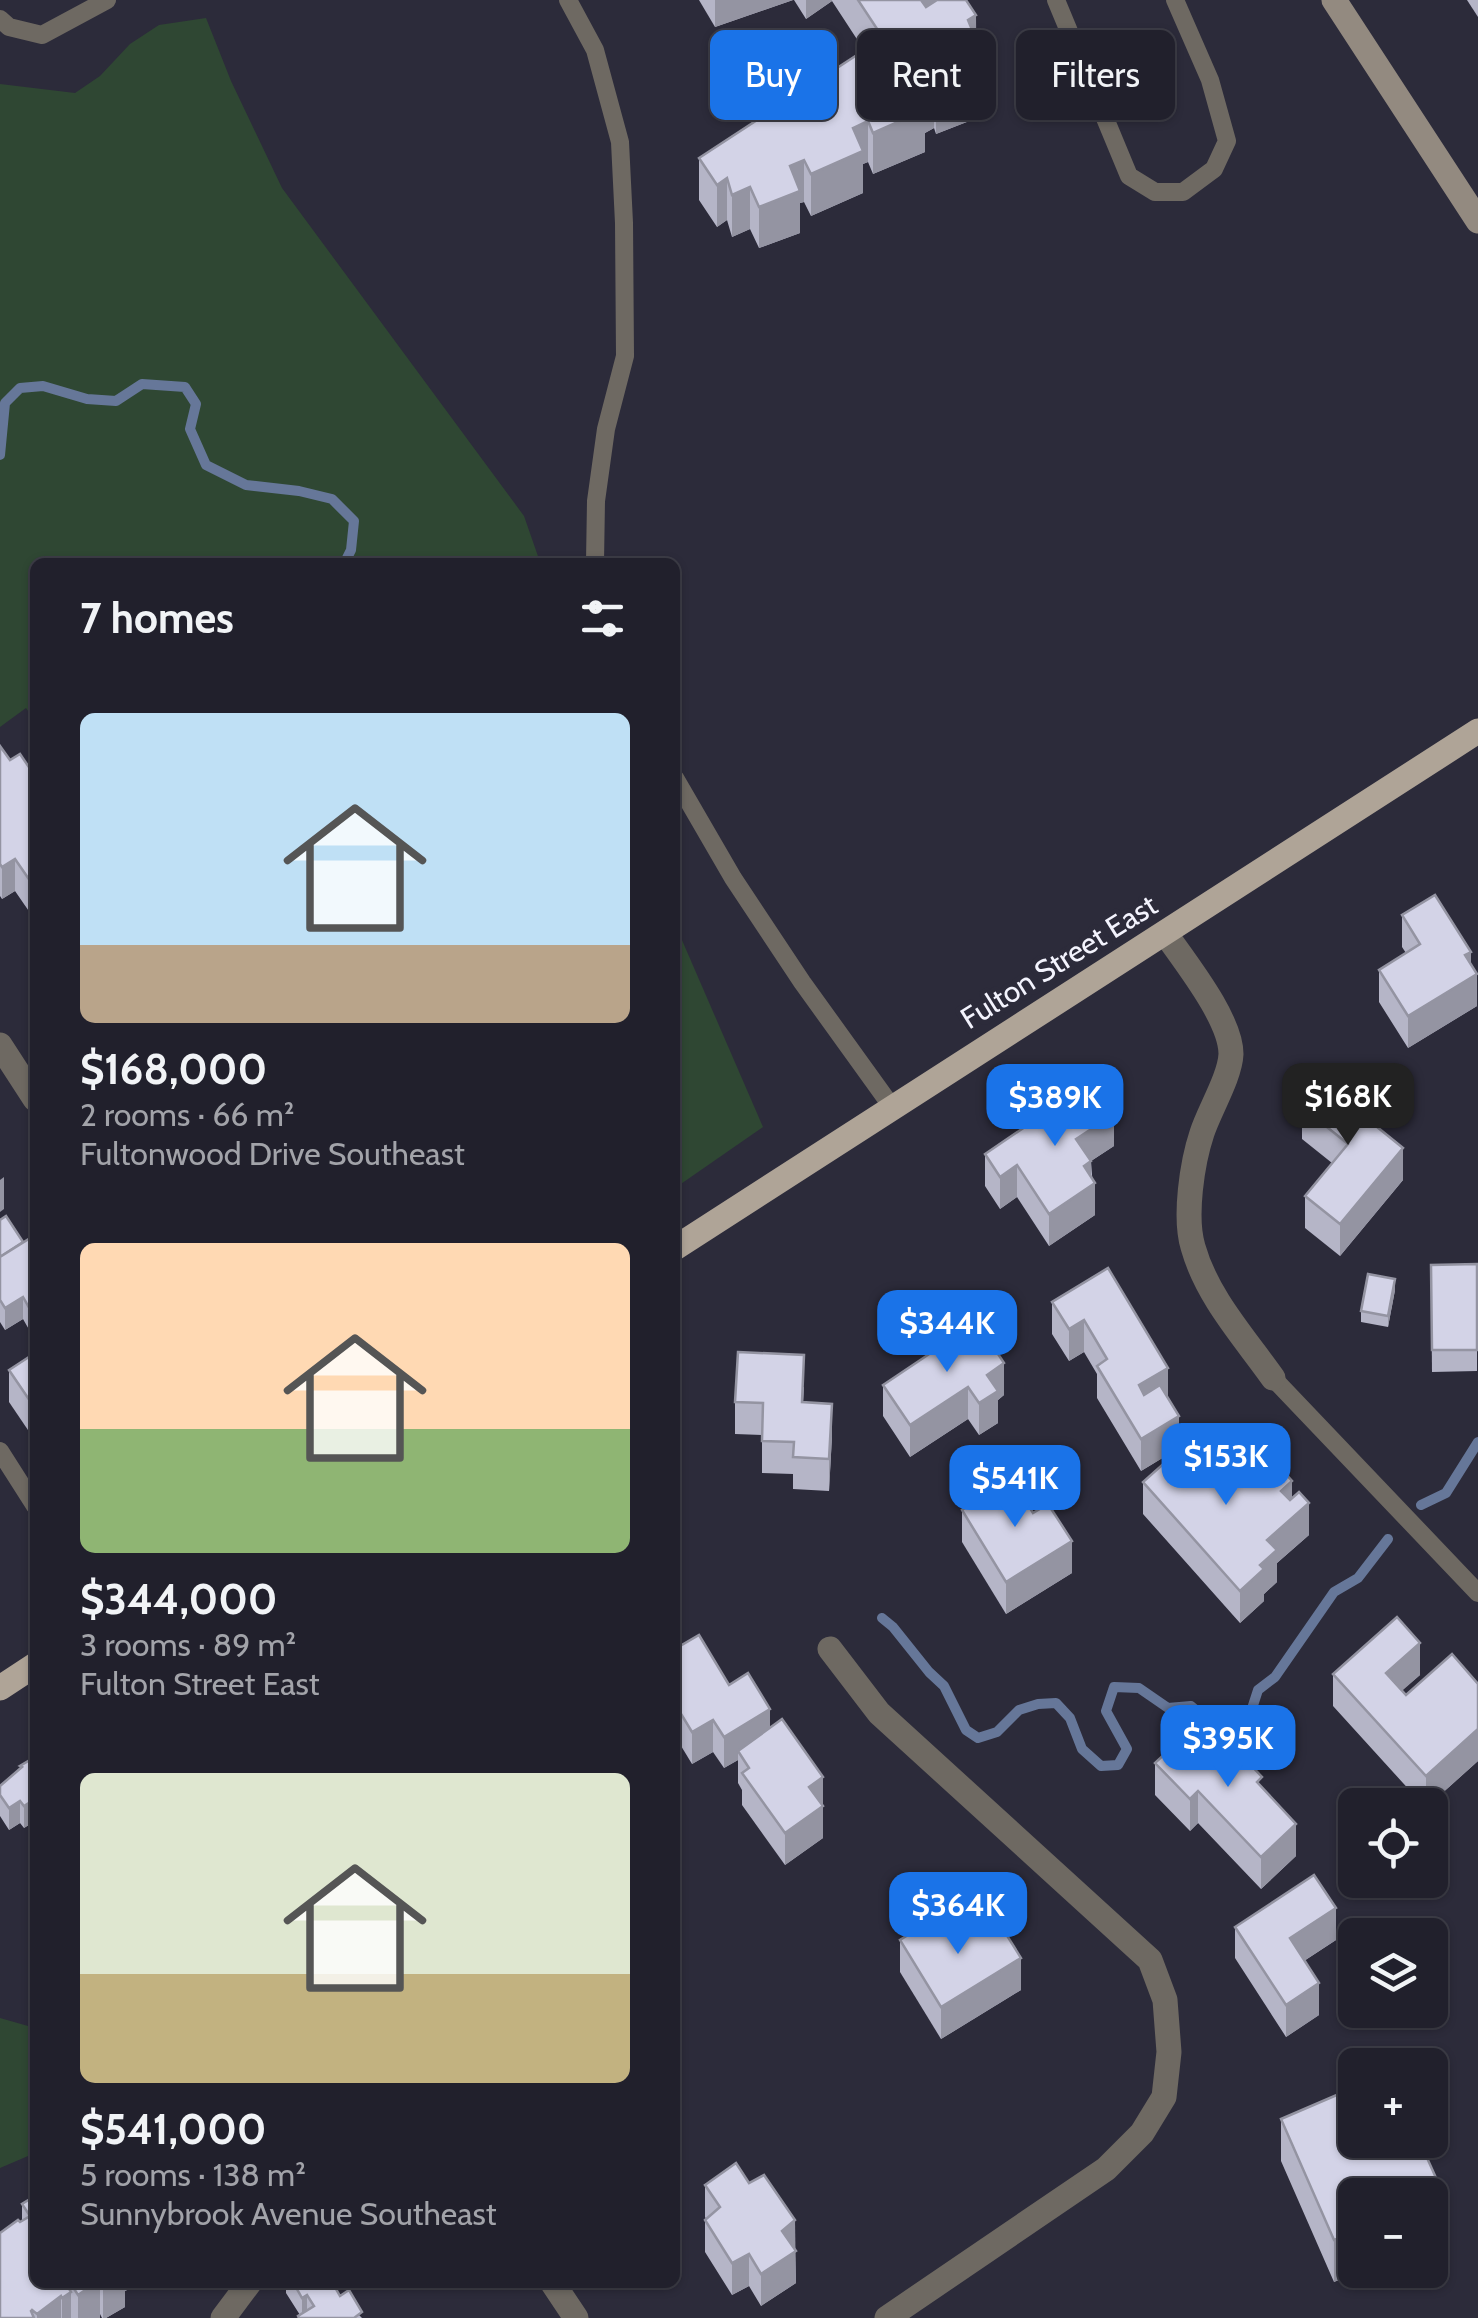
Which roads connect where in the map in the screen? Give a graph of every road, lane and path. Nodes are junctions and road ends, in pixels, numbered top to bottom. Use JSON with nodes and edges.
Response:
{"nodes":[{"id":1,"x":568,"y":0,"type":"edge"},
{"id":2,"x":1056,"y":0,"type":"edge"},
{"id":3,"x":1175,"y":0,"type":"edge"},
{"id":4,"x":1334,"y":0,"type":"edge"},
{"id":5,"x":104,"y":1,"type":"edge"},
{"id":6,"x":0,"y":18,"type":"edge"},
{"id":7,"x":1478,"y":221,"type":"edge"},
{"id":8,"x":596,"y":558,"type":"edge"},
{"id":9,"x":1478,"y":730,"type":"edge"},
{"id":10,"x":680,"y":787,"type":"edge"},
{"id":11,"x":1166,"y":933,"type":"junction"},
{"id":12,"x":0,"y":1045,"type":"edge"},
{"id":13,"x":30,"y":1091,"type":"edge"},
{"id":14,"x":892,"y":1107,"type":"junction"},
{"id":15,"x":680,"y":1245,"type":"edge"},
{"id":16,"x":1273,"y":1378,"type":"joint"},
{"id":17,"x":0,"y":1451,"type":"edge"},
{"id":18,"x":30,"y":1498,"type":"edge"},
{"id":19,"x":1478,"y":1593,"type":"edge"},
{"id":20,"x":830,"y":1649,"type":"dead end"},
{"id":21,"x":30,"y":1668,"type":"edge"},
{"id":22,"x":0,"y":1688,"type":"edge"},
{"id":23,"x":246,"y":2288,"type":"edge"},
{"id":24,"x":556,"y":2288,"type":"edge"},
{"id":25,"x":223,"y":2318,"type":"edge"},
{"id":26,"x":576,"y":2318,"type":"edge"},
{"id":27,"x":887,"y":2318,"type":"edge"}],
"edges":[{"from":1,"to":8,"type":"lane"},
{"from":2,"to":3,"type":"lane"},
{"from":4,"to":7,"type":"street"},
{"from":5,"to":6,"type":"lane"},
{"from":9,"to":11,"type":"main road","name":"Fulton Street East"},
{"from":10,"to":14,"type":"lane"},
{"from":11,"to":14,"type":"main road","name":"Fulton Street East"},
{"from":11,"to":16,"type":"street"},
{"from":12,"to":13,"type":"street"},
{"from":14,"to":15,"type":"main road","name":"Fulton Street East"},
{"from":16,"to":19,"type":"lane"},
{"from":17,"to":18,"type":"lane"},
{"from":20,"to":27,"type":"street"},
{"from":21,"to":22,"type":"main road"},
{"from":23,"to":25,"type":"street"},
{"from":24,"to":26,"type":"street"}]}
